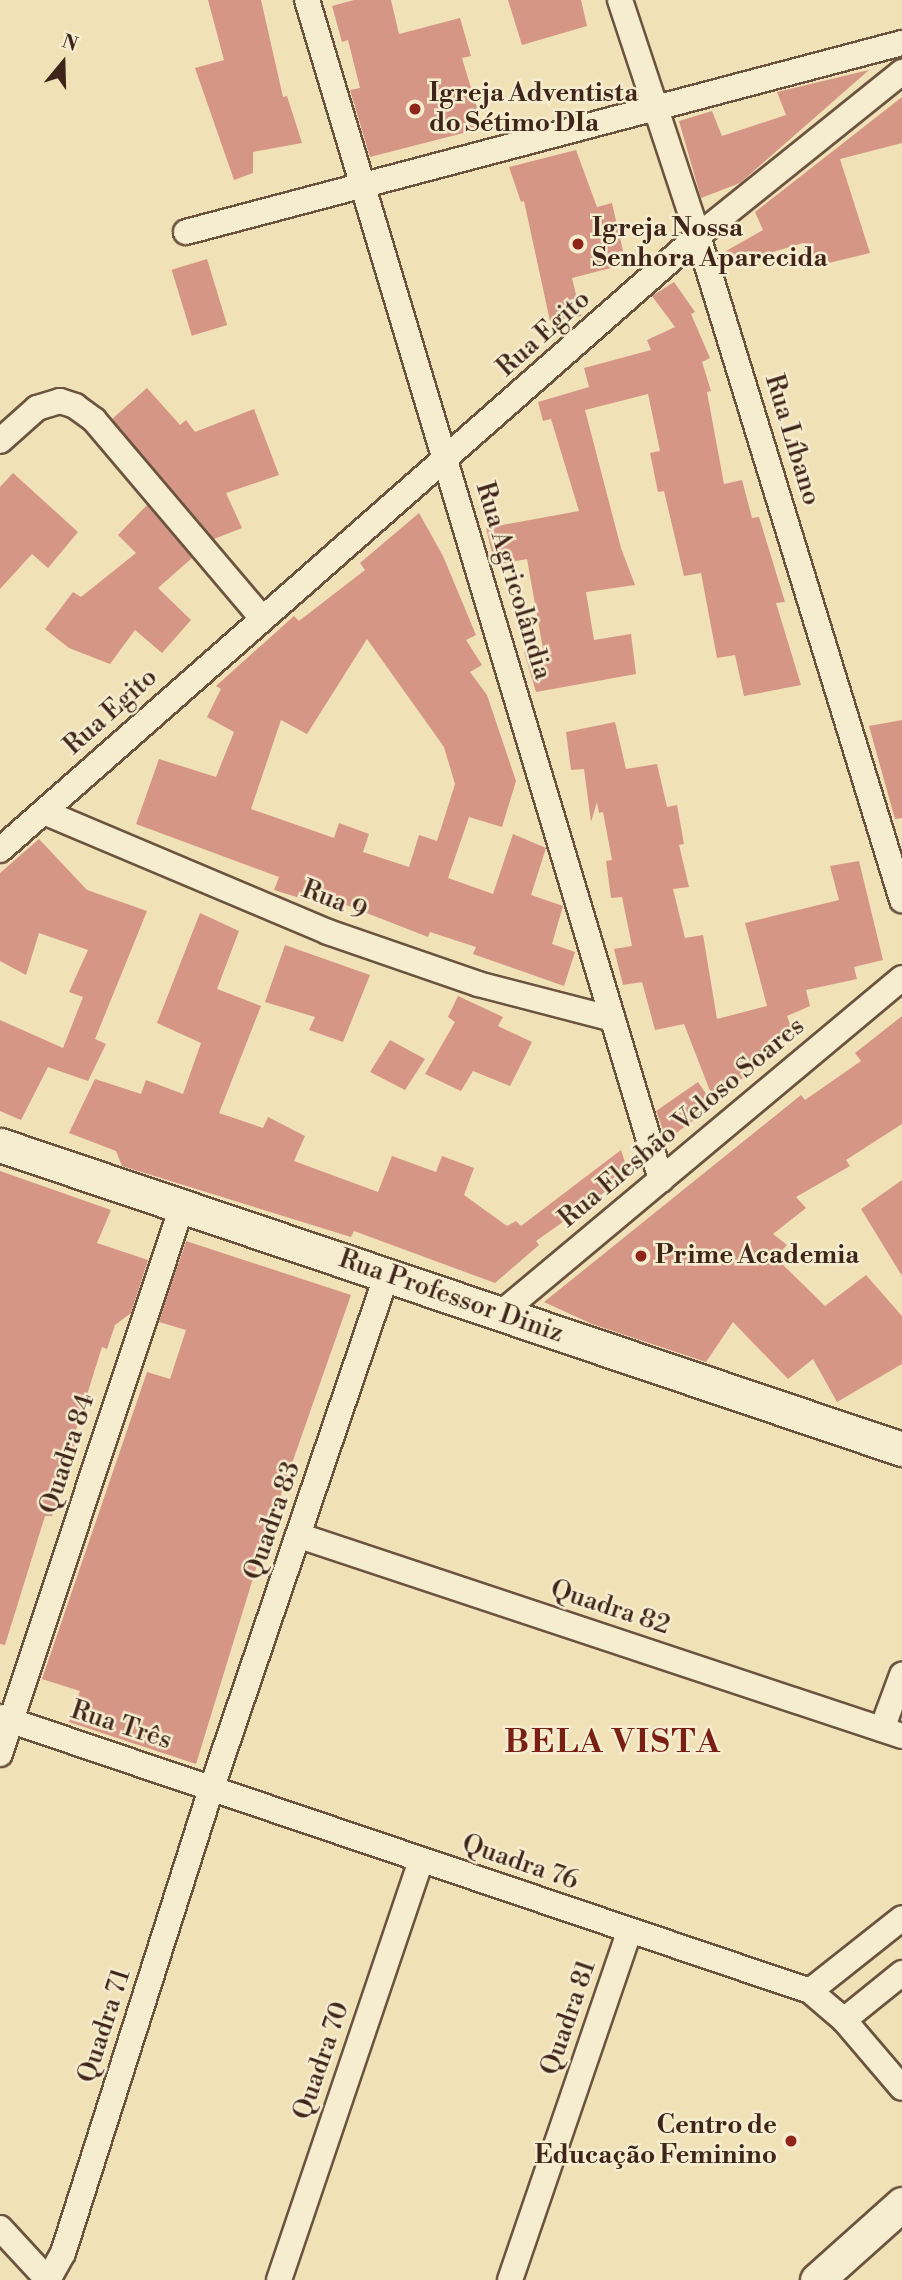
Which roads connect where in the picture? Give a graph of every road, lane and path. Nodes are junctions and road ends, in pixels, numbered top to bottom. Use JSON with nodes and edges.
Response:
{"nodes":[{"id":1,"x":307,"y":0,"type":"edge"},
{"id":2,"x":620,"y":0,"type":"edge"},
{"id":3,"x":902,"y":43,"type":"edge"},
{"id":4,"x":902,"y":72,"type":"edge"},
{"id":5,"x":652,"y":106,"type":"junction"},
{"id":6,"x":363,"y":184,"type":"junction"},
{"id":7,"x":186,"y":232,"type":"dead end"},
{"id":8,"x":698,"y":236,"type":"junction"},
{"id":9,"x":0,"y":441,"type":"edge"},
{"id":10,"x":446,"y":462,"type":"junction"},
{"id":11,"x":262,"y":618,"type":"junction"},
{"id":12,"x":44,"y":812,"type":"junction"},
{"id":13,"x":0,"y":850,"type":"edge"},
{"id":14,"x":902,"y":900,"type":"edge"},
{"id":15,"x":902,"y":978,"type":"edge"},
{"id":16,"x":613,"y":1019,"type":"junction"},
{"id":17,"x":0,"y":1145,"type":"edge"},
{"id":18,"x":661,"y":1180,"type":"junction"},
{"id":19,"x":182,"y":1206,"type":"junction"},
{"id":20,"x":387,"y":1275,"type":"junction"},
{"id":21,"x":500,"y":1314,"type":"junction"},
{"id":22,"x":902,"y":1449,"type":"edge"},
{"id":23,"x":300,"y":1536,"type":"junction"},
{"id":24,"x":902,"y":1675,"type":"edge"},
{"id":25,"x":6,"y":1719,"type":"edge"},
{"id":26,"x":892,"y":1732,"type":"edge"},
{"id":27,"x":0,"y":1754,"type":"edge"},
{"id":28,"x":212,"y":1787,"type":"junction"},
{"id":29,"x":421,"y":1860,"type":"junction"},
{"id":30,"x":902,"y":1919,"type":"edge"},
{"id":31,"x":629,"y":1933,"type":"junction"},
{"id":32,"x":902,"y":1973,"type":"edge"},
{"id":33,"x":810,"y":1991,"type":"junction"},
{"id":34,"x":844,"y":2020,"type":"junction"},
{"id":35,"x":902,"y":2088,"type":"edge"},
{"id":36,"x":902,"y":2204,"type":"edge"},
{"id":37,"x":0,"y":2228,"type":"edge"},
{"id":38,"x":48,"y":2280,"type":"edge"},
{"id":39,"x":279,"y":2280,"type":"edge"},
{"id":40,"x":510,"y":2280,"type":"edge"},
{"id":41,"x":817,"y":2280,"type":"edge"}],
"edges":[{"from":1,"to":6,"type":"street","name":"Rua Agricolândia"},
{"from":2,"to":5,"type":"street","name":"Rua Líbano"},
{"from":3,"to":5,"type":"street"},
{"from":4,"to":8,"type":"street","name":"Rua Egito"},
{"from":5,"to":6,"type":"street"},
{"from":5,"to":8,"type":"street","name":"Rua Líbano"},
{"from":6,"to":7,"type":"street"},
{"from":6,"to":10,"type":"street","name":"Rua Agricolândia"},
{"from":8,"to":10,"type":"street","name":"Rua Egito"},
{"from":8,"to":14,"type":"street","name":"Rua Líbano"},
{"from":9,"to":11,"type":"street"},
{"from":10,"to":11,"type":"street","name":"Rua Egito"},
{"from":10,"to":16,"type":"street","name":"Rua Agricolândia"},
{"from":11,"to":12,"type":"street","name":"Rua Egito"},
{"from":12,"to":13,"type":"street","name":"Rua Egito"},
{"from":12,"to":16,"type":"street","name":"Rua 9"},
{"from":15,"to":18,"type":"street","name":"Rua Elesbão Veloso Soares"},
{"from":16,"to":18,"type":"street","name":"Rua Agricolândia"},
{"from":17,"to":19,"type":"street","name":"Rua Professor Diniz"},
{"from":18,"to":21,"type":"street","name":"Rua Elesbão Veloso Soares"},
{"from":19,"to":20,"type":"street","name":"Rua Professor Diniz"},
{"from":19,"to":25,"type":"street","name":"Quadra 84"},
{"from":20,"to":21,"type":"street","name":"Rua Professor Diniz"},
{"from":20,"to":23,"type":"street","name":"Quadra 83"},
{"from":21,"to":22,"type":"street","name":"Rua Professor Diniz"},
{"from":23,"to":26,"type":"street","name":"Quadra 82"},
{"from":23,"to":28,"type":"street","name":"Quadra 83"},
{"from":24,"to":26,"type":"street"},
{"from":25,"to":27,"type":"street","name":"Quadra 84"},
{"from":25,"to":28,"type":"street","name":"Rua Três"},
{"from":28,"to":29,"type":"street","name":"Quadra 76"},
{"from":28,"to":38,"type":"street","name":"Quadra 71"},
{"from":29,"to":31,"type":"street","name":"Quadra 76"},
{"from":29,"to":39,"type":"street","name":"Quadra 70"},
{"from":30,"to":33,"type":"street"},
{"from":31,"to":33,"type":"street","name":"Quadra 76"},
{"from":31,"to":40,"type":"street","name":"Quadra 81"},
{"from":32,"to":34,"type":"street"},
{"from":33,"to":34,"type":"street"},
{"from":34,"to":35,"type":"street"},
{"from":36,"to":41,"type":"street"},
{"from":37,"to":38,"type":"street"}]}
